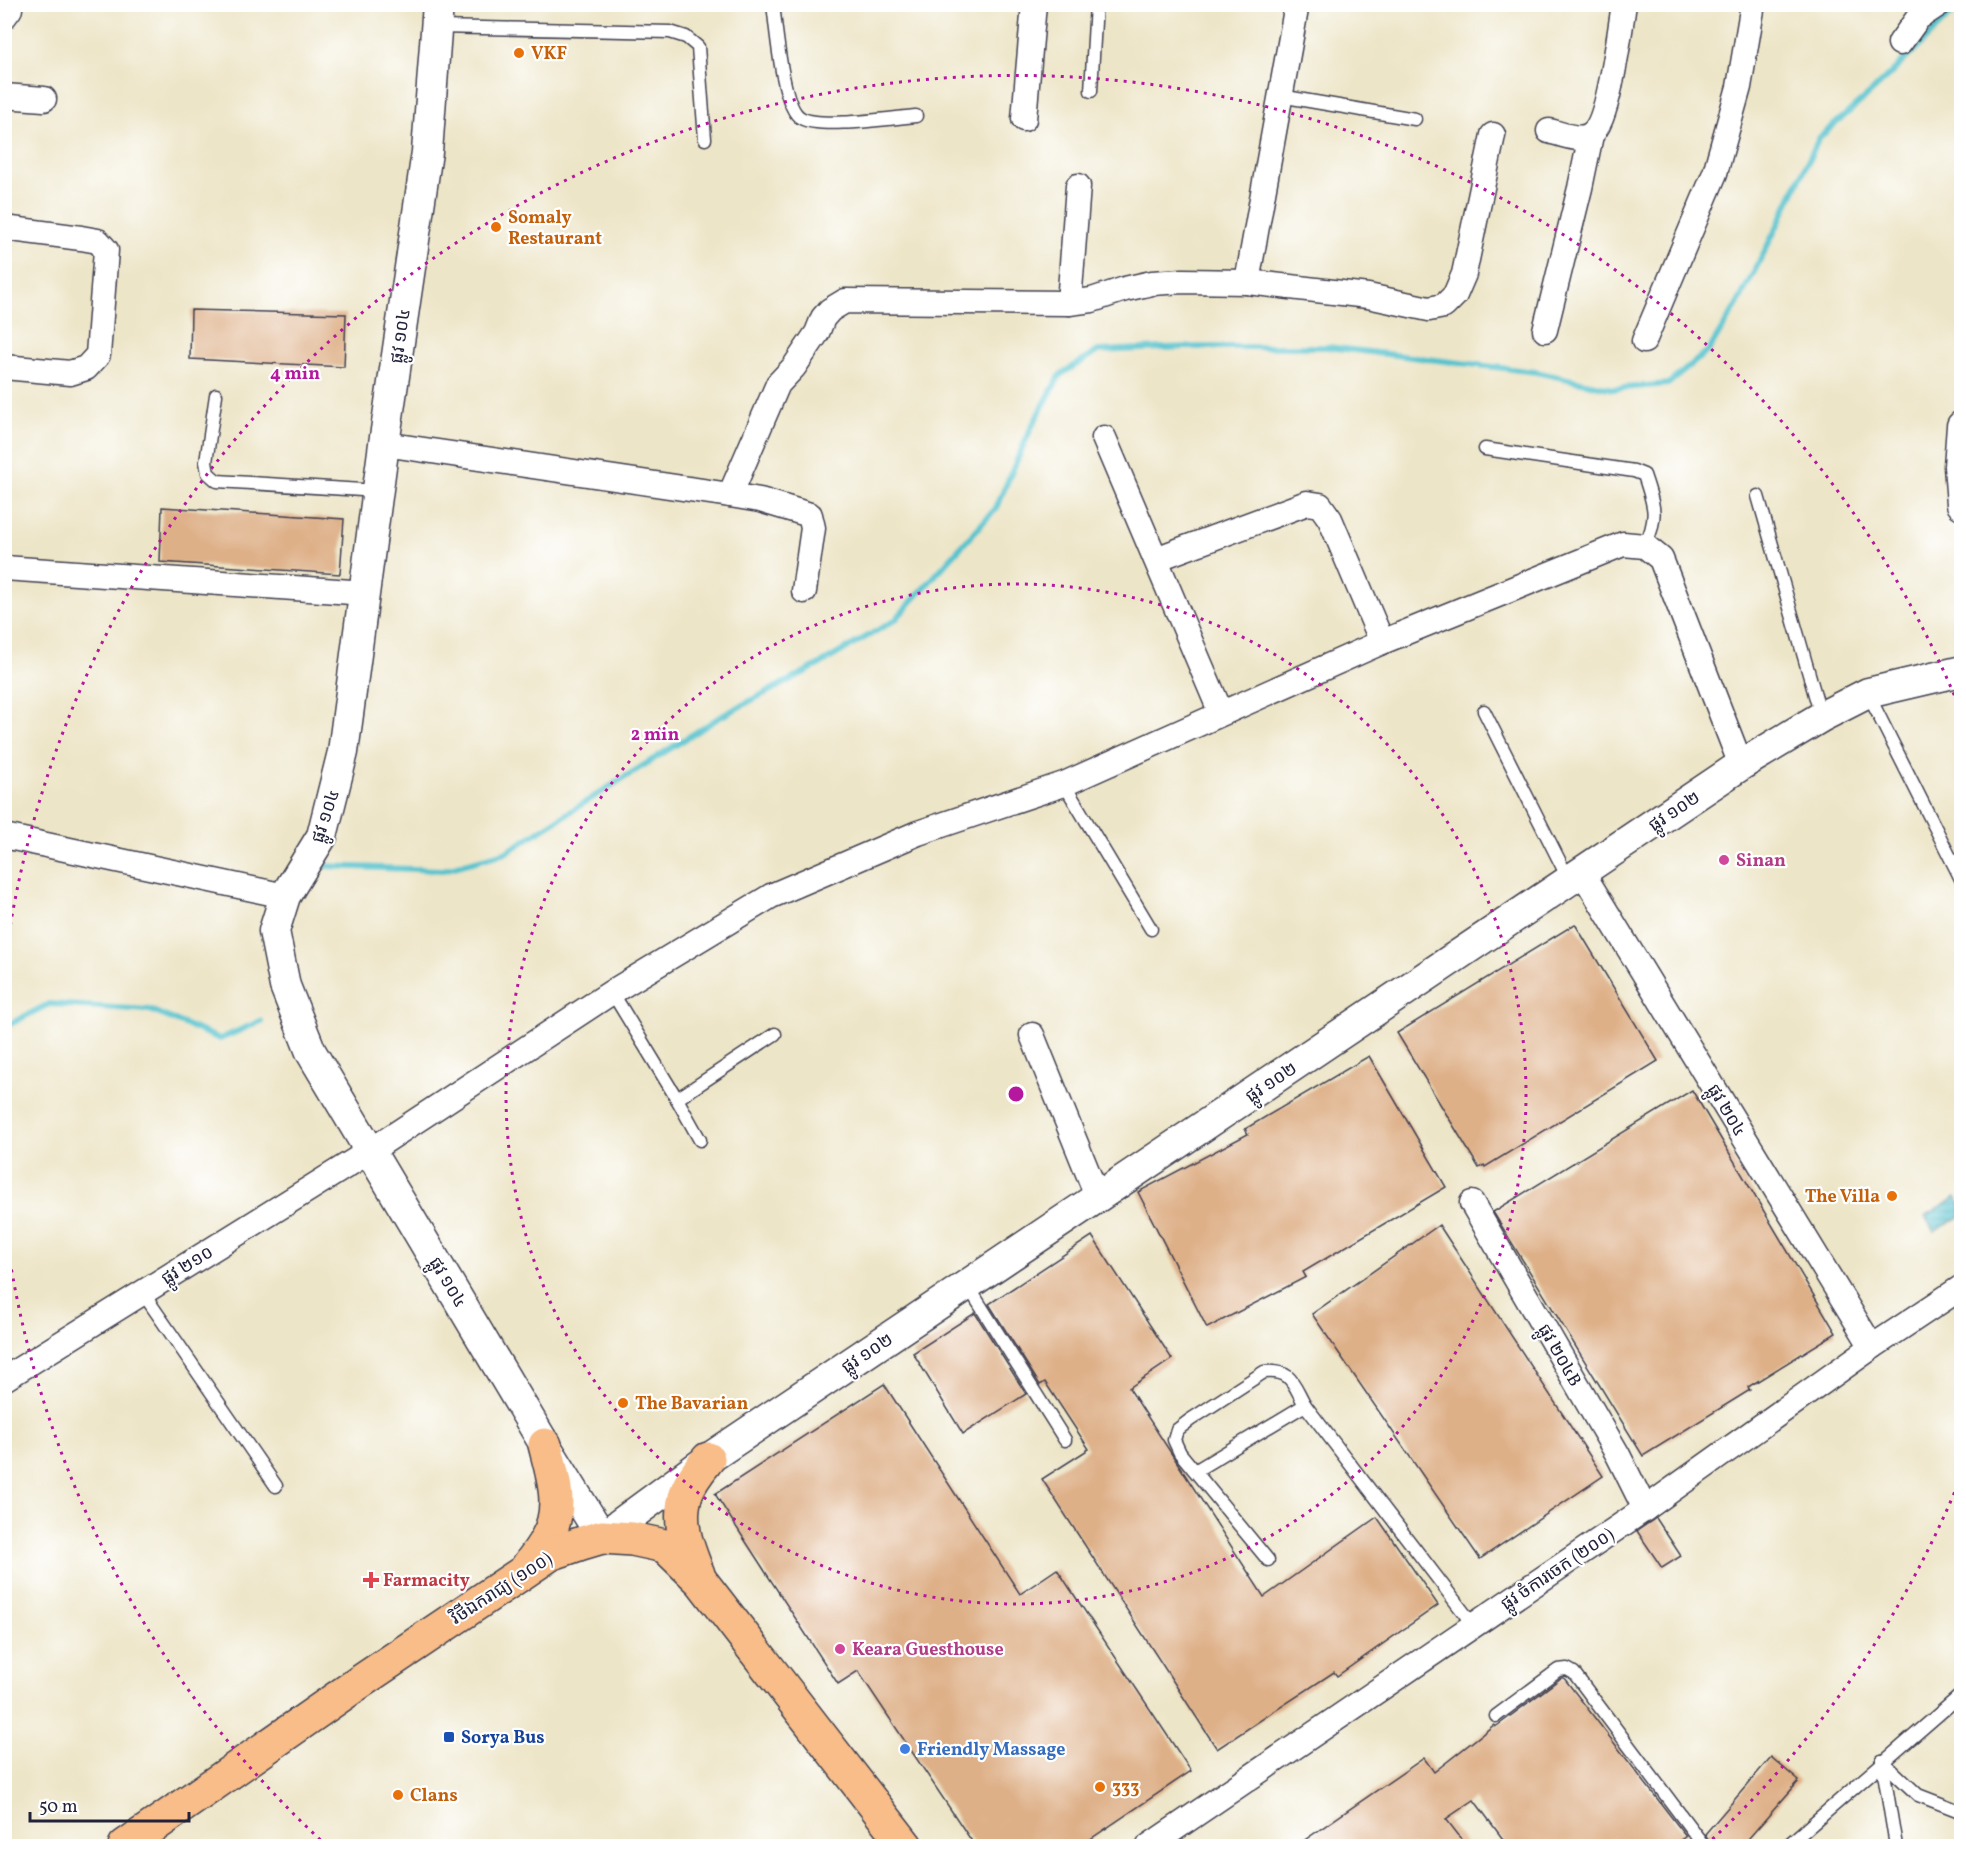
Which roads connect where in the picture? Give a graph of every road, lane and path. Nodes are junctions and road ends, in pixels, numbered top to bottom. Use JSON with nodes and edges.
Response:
{"nodes":[{"id":1,"x":10,"y":4,"type":"edge"},
{"id":2,"x":773,"y":4,"type":"edge"},
{"id":3,"x":1034,"y":4,"type":"edge"},
{"id":4,"x":1096,"y":4,"type":"edge"},
{"id":5,"x":1297,"y":4,"type":"edge"},
{"id":6,"x":1624,"y":4,"type":"edge"},
{"id":7,"x":1753,"y":4,"type":"edge"},
{"id":8,"x":1939,"y":4,"type":"edge"},
{"id":9,"x":437,"y":16,"type":"edge"},
{"id":10,"x":4,"y":17,"type":"edge"},
{"id":11,"x":1900,"y":43,"type":"dead end"},
{"id":12,"x":1091,"y":91,"type":"dead end"},
{"id":13,"x":4,"y":96,"type":"edge"},
{"id":14,"x":1280,"y":96,"type":"junction"},
{"id":15,"x":44,"y":99,"type":"dead end"},
{"id":16,"x":916,"y":116,"type":"dead end"},
{"id":17,"x":1024,"y":119,"type":"dead end"},
{"id":18,"x":1415,"y":119,"type":"dead end"},
{"id":19,"x":1549,"y":131,"type":"dead end"},
{"id":20,"x":1493,"y":135,"type":"dead end"},
{"id":21,"x":1591,"y":135,"type":"junction"},
{"id":22,"x":705,"y":139,"type":"dead end"},
{"id":23,"x":1078,"y":186,"type":"dead end"},
{"id":24,"x":4,"y":228,"type":"edge"},
{"id":25,"x":1247,"y":282,"type":"junction"},
{"id":26,"x":1069,"y":303,"type":"junction"},
{"id":27,"x":1545,"y":330,"type":"dead end"},
{"id":28,"x":1644,"y":341,"type":"dead end"},
{"id":29,"x":4,"y":367,"type":"edge"},
{"id":30,"x":216,"y":395,"type":"dead end"},
{"id":31,"x":1962,"y":426,"type":"edge"},
{"id":32,"x":1104,"y":438,"type":"dead end"},
{"id":33,"x":384,"y":444,"type":"junction"},
{"id":34,"x":1485,"y":449,"type":"dead end"},
{"id":35,"x":378,"y":491,"type":"junction"},
{"id":36,"x":730,"y":495,"type":"junction"},
{"id":37,"x":1758,"y":496,"type":"dead end"},
{"id":38,"x":1962,"y":504,"type":"edge"},
{"id":39,"x":1645,"y":546,"type":"junction"},
{"id":40,"x":1155,"y":559,"type":"junction"},
{"id":41,"x":4,"y":568,"type":"edge"},
{"id":42,"x":804,"y":591,"type":"dead end"},
{"id":43,"x":366,"y":593,"type":"junction"},
{"id":44,"x":1382,"y":642,"type":"junction"},
{"id":45,"x":1962,"y":671,"type":"edge"},
{"id":46,"x":1868,"y":693,"type":"junction"},
{"id":47,"x":1484,"y":711,"type":"dead end"},
{"id":48,"x":1221,"y":713,"type":"junction"},
{"id":49,"x":1821,"y":717,"type":"junction"},
{"id":50,"x":1741,"y":765,"type":"junction"},
{"id":51,"x":1064,"y":784,"type":"junction"},
{"id":52,"x":4,"y":836,"type":"edge"},
{"id":53,"x":1576,"y":877,"type":"junction"},
{"id":54,"x":1962,"y":881,"type":"edge"},
{"id":55,"x":285,"y":896,"type":"junction"},
{"id":56,"x":1150,"y":929,"type":"dead end"},
{"id":57,"x":612,"y":992,"type":"junction"},
{"id":58,"x":774,"y":1034,"type":"dead end"},
{"id":59,"x":1032,"y":1035,"type":"dead end"},
{"id":60,"x":677,"y":1099,"type":"junction"},
{"id":61,"x":700,"y":1140,"type":"dead end"},
{"id":62,"x":370,"y":1151,"type":"junction"},
{"id":63,"x":1098,"y":1198,"type":"junction"},
{"id":64,"x":1472,"y":1203,"type":"dead end"},
{"id":65,"x":968,"y":1286,"type":"junction"},
{"id":66,"x":1962,"y":1287,"type":"edge"},
{"id":67,"x":143,"y":1293,"type":"junction"},
{"id":68,"x":1872,"y":1347,"type":"junction"},
{"id":69,"x":4,"y":1379,"type":"edge"},
{"id":70,"x":1305,"y":1405,"type":"junction"},
{"id":71,"x":1065,"y":1440,"type":"dead end"},
{"id":72,"x":545,"y":1445,"type":"junction"},
{"id":73,"x":708,"y":1458,"type":"junction"},
{"id":74,"x":1195,"y":1471,"type":"junction"},
{"id":75,"x":276,"y":1486,"type":"dead end"},
{"id":76,"x":1645,"y":1509,"type":"junction"},
{"id":77,"x":602,"y":1537,"type":"junction"},
{"id":78,"x":1268,"y":1560,"type":"dead end"},
{"id":79,"x":525,"y":1571,"type":"junction"},
{"id":80,"x":702,"y":1581,"type":"junction"},
{"id":81,"x":1474,"y":1626,"type":"junction"},
{"id":82,"x":1962,"y":1694,"type":"edge"},
{"id":83,"x":1496,"y":1716,"type":"dead end"},
{"id":84,"x":1882,"y":1761,"type":"junction"},
{"id":85,"x":1962,"y":1812,"type":"edge"},
{"id":86,"x":125,"y":1846,"type":"edge"},
{"id":87,"x":906,"y":1846,"type":"edge"},
{"id":88,"x":1149,"y":1846,"type":"edge"},
{"id":89,"x":1704,"y":1846,"type":"edge"},
{"id":90,"x":1786,"y":1846,"type":"edge"},
{"id":91,"x":1896,"y":1846,"type":"edge"}],
"edges":[{"from":1,"to":10,"type":"street"},
{"from":2,"to":16,"type":"lane"},
{"from":3,"to":17,"type":"street"},
{"from":4,"to":12,"type":"lane"},
{"from":5,"to":14,"type":"street"},
{"from":6,"to":21,"type":"street"},
{"from":7,"to":28,"type":"street"},
{"from":8,"to":11,"type":"street"},
{"from":9,"to":22,"type":"lane"},
{"from":9,"to":33,"type":"street","name":"ផ្លូវ ១០៤"},
{"from":13,"to":15,"type":"street"},
{"from":14,"to":18,"type":"lane"},
{"from":14,"to":25,"type":"street"},
{"from":19,"to":21,"type":"street"},
{"from":20,"to":25,"type":"street"},
{"from":21,"to":27,"type":"street"},
{"from":23,"to":26,"type":"street"},
{"from":24,"to":29,"type":"street"},
{"from":25,"to":26,"type":"street"},
{"from":26,"to":36,"type":"street"},
{"from":30,"to":35,"type":"lane"},
{"from":31,"to":38,"type":"street"},
{"from":32,"to":40,"type":"street"},
{"from":33,"to":35,"type":"street","name":"ផ្លូវ ១០៤"},
{"from":33,"to":36,"type":"street"},
{"from":34,"to":39,"type":"lane"},
{"from":35,"to":43,"type":"street","name":"ផ្លូវ ១០៤"},
{"from":36,"to":42,"type":"street"},
{"from":37,"to":49,"type":"lane"},
{"from":39,"to":44,"type":"street","name":"ផ្លូវ ២១០"},
{"from":39,"to":50,"type":"street"},
{"from":40,"to":44,"type":"street"},
{"from":40,"to":48,"type":"street"},
{"from":41,"to":43,"type":"street"},
{"from":43,"to":55,"type":"street","name":"ផ្លូវ ១០៤"},
{"from":44,"to":48,"type":"street","name":"ផ្លូវ ២១០"},
{"from":45,"to":46,"type":"street","name":"ផ្លូវ ១០២"},
{"from":46,"to":49,"type":"street","name":"ផ្លូវ ១០២"},
{"from":46,"to":54,"type":"lane"},
{"from":47,"to":53,"type":"lane"},
{"from":48,"to":51,"type":"street","name":"ផ្លូវ ២១០"},
{"from":49,"to":50,"type":"street","name":"ផ្លូវ ១០២"},
{"from":50,"to":53,"type":"street","name":"ផ្លូវ ១០២"},
{"from":51,"to":56,"type":"lane"},
{"from":51,"to":57,"type":"street","name":"ផ្លូវ ២១០"},
{"from":52,"to":55,"type":"street"},
{"from":53,"to":63,"type":"street","name":"ផ្លូវ ១០២"},
{"from":53,"to":68,"type":"street","name":"ផ្លូវ ២០៤"},
{"from":55,"to":62,"type":"street","name":"ផ្លូវ ១០៤"},
{"from":57,"to":60,"type":"lane"},
{"from":57,"to":62,"type":"street","name":"ផ្លូវ ២១០"},
{"from":58,"to":60,"type":"lane"},
{"from":59,"to":63,"type":"street"},
{"from":60,"to":61,"type":"lane"},
{"from":62,"to":67,"type":"street","name":"ផ្លូវ ២១០"},
{"from":62,"to":72,"type":"street","name":"ផ្លូវ ១០៤"},
{"from":63,"to":65,"type":"street","name":"ផ្លូវ ១០២"},
{"from":64,"to":76,"type":"street","name":"ផ្លូវ ២០៤B"},
{"from":65,"to":71,"type":"lane"},
{"from":65,"to":73,"type":"street","name":"ផ្លូវ ១០២"},
{"from":66,"to":68,"type":"street","name":"ផ្លូវ ចំការចេក (២០០)"},
{"from":67,"to":69,"type":"street","name":"ផ្លូវ ២១០"},
{"from":67,"to":75,"type":"lane"},
{"from":68,"to":76,"type":"street","name":"ផ្លូវ ចំការចេក (២០០)"},
{"from":70,"to":74,"type":"lane"},
{"from":70,"to":74,"type":"lane"},
{"from":70,"to":81,"type":"lane"},
{"from":72,"to":77,"type":"street","name":"ផ្លូវ ១០៤"},
{"from":72,"to":79,"type":"main road"},
{"from":73,"to":77,"type":"street","name":"ផ្លូវ ១០២"},
{"from":73,"to":80,"type":"main road"},
{"from":74,"to":78,"type":"lane"},
{"from":76,"to":81,"type":"street","name":"ផ្លូវ ចំការចេក (២០០)"},
{"from":77,"to":79,"type":"main road","name":"វិថីឯករាជ្យ (១០០)"},
{"from":77,"to":80,"type":"main road","name":"វិថីឯករាជ្យ (១០០)"},
{"from":79,"to":86,"type":"main road","name":"វិថីឯករាជ្យ (១០០)"},
{"from":80,"to":87,"type":"main road","name":"វិថីឯករាជ្យ (១០០)"},
{"from":81,"to":88,"type":"street","name":"ផ្លូវ ចំការចេក (២០០)"},
{"from":82,"to":84,"type":"lane"},
{"from":83,"to":89,"type":"lane"},
{"from":84,"to":85,"type":"lane"},
{"from":84,"to":90,"type":"lane"},
{"from":84,"to":91,"type":"lane"}]}
